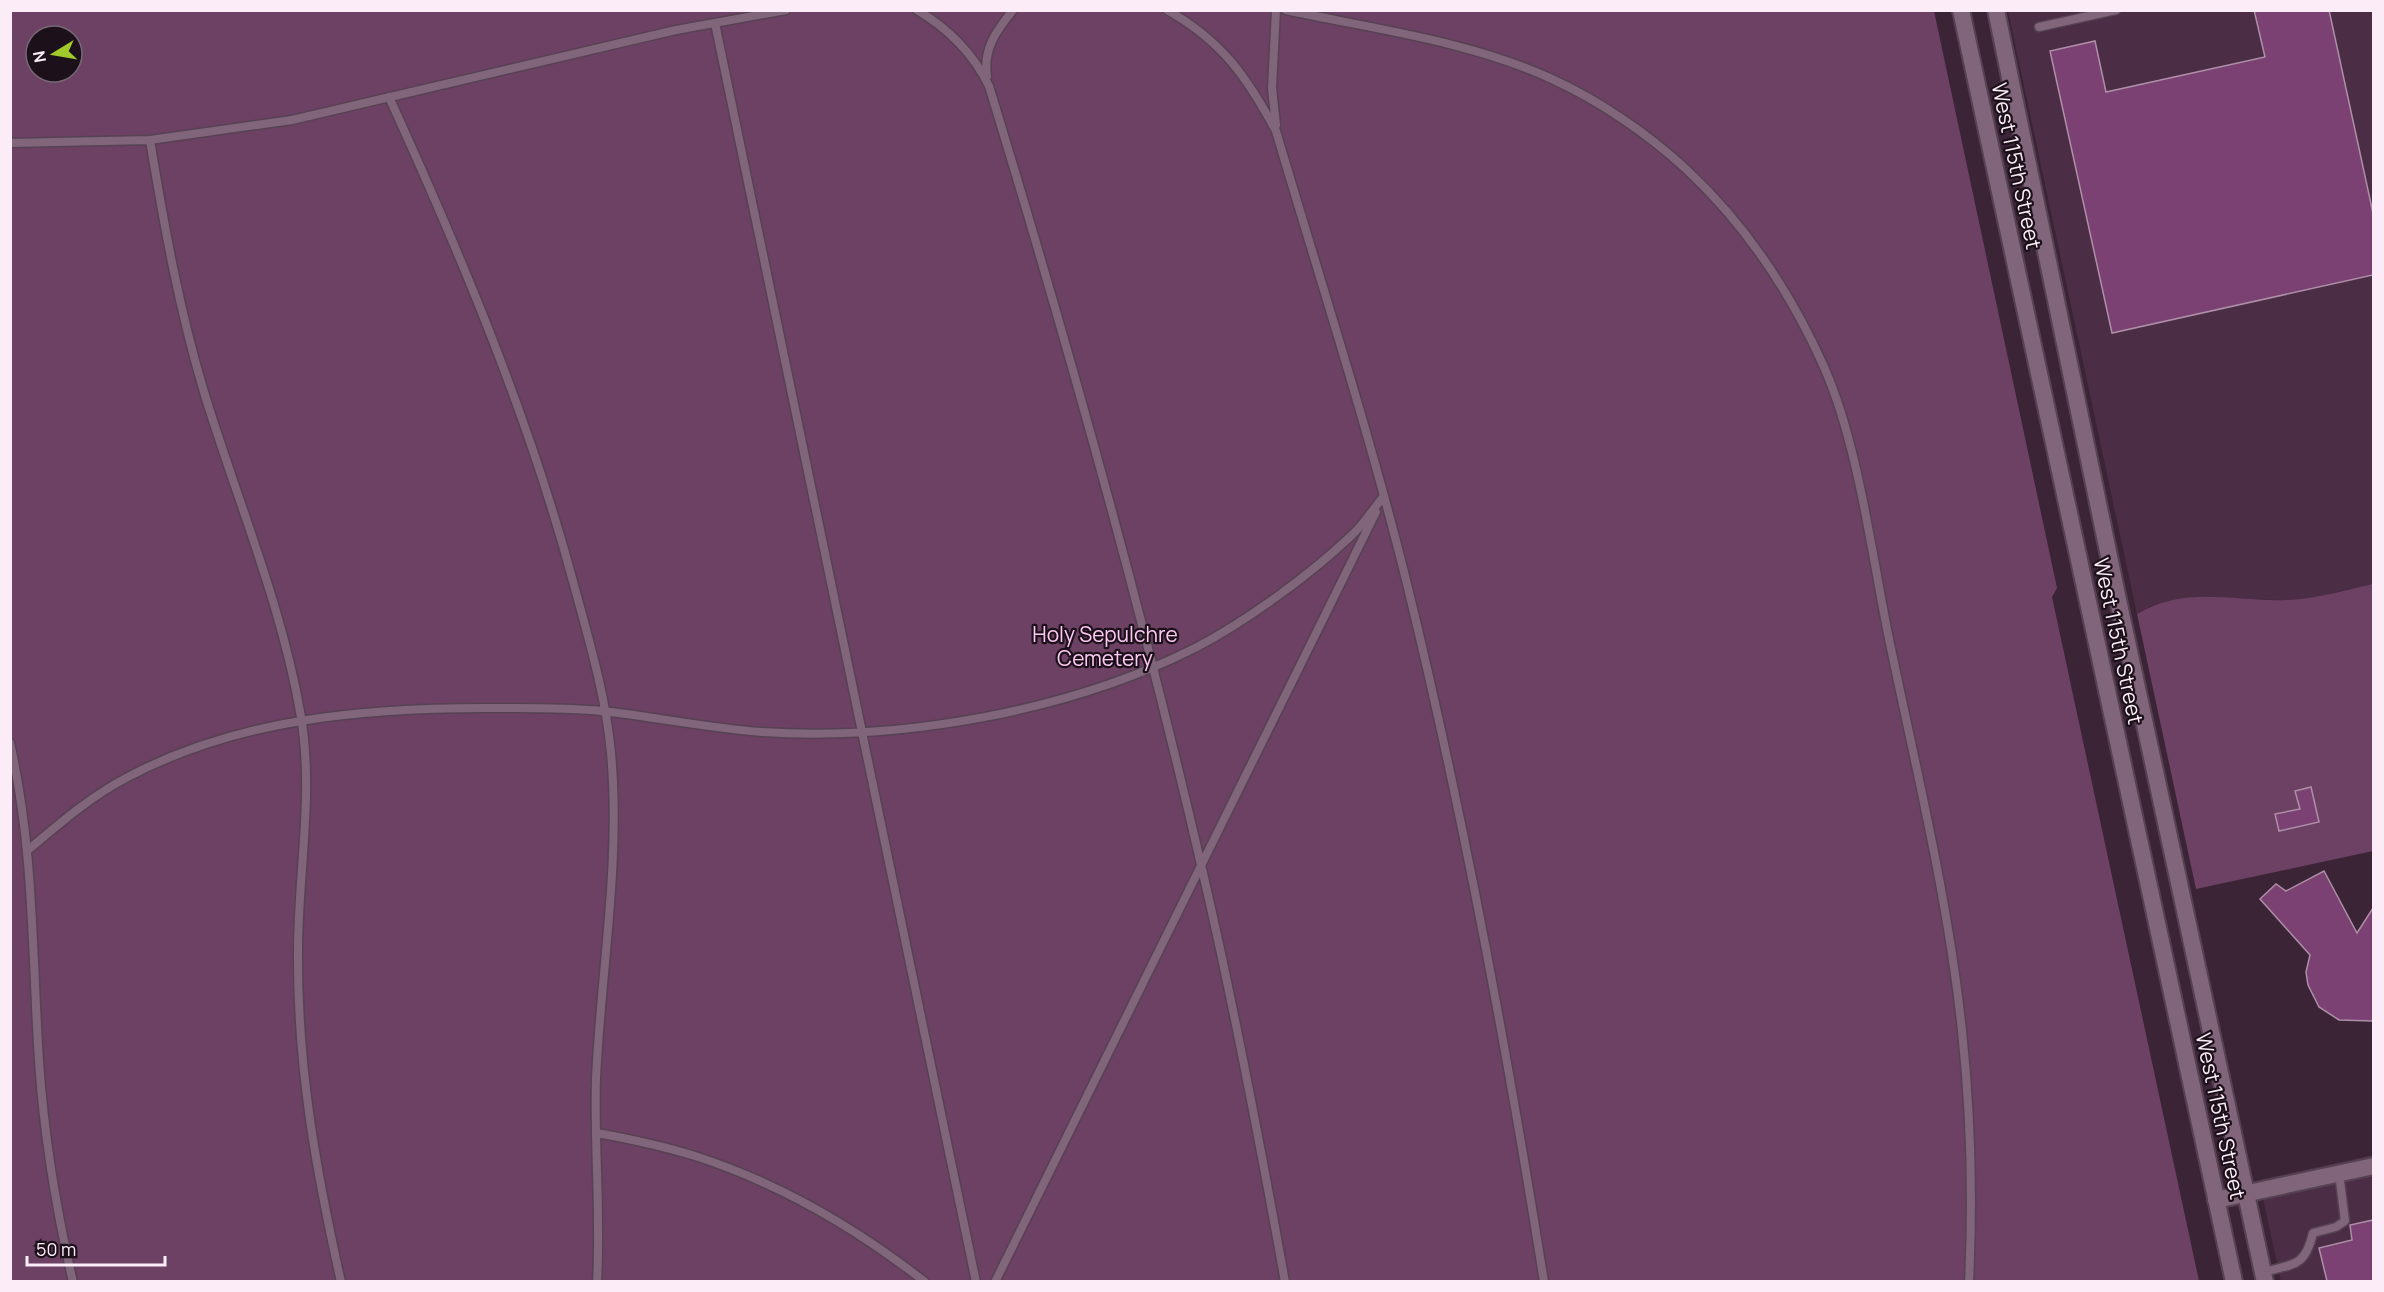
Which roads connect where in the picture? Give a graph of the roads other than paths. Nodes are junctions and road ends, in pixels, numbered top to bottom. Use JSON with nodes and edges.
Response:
{"nodes":[{"id":1,"x":786,"y":10,"type":"edge"},
{"id":2,"x":917,"y":10,"type":"edge"},
{"id":3,"x":1012,"y":10,"type":"edge"},
{"id":4,"x":1167,"y":10,"type":"edge"},
{"id":5,"x":1276,"y":10,"type":"edge"},
{"id":6,"x":1286,"y":10,"type":"edge"},
{"id":7,"x":1961,"y":10,"type":"edge"},
{"id":8,"x":1996,"y":10,"type":"edge"},
{"id":9,"x":2116,"y":10,"type":"edge"},
{"id":10,"x":715,"y":22,"type":"junction"},
{"id":11,"x":2039,"y":27,"type":"dead end"},
{"id":12,"x":988,"y":86,"type":"junction"},
{"id":13,"x":389,"y":97,"type":"junction"},
{"id":14,"x":1276,"y":131,"type":"junction"},
{"id":15,"x":150,"y":140,"type":"junction"},
{"id":16,"x":10,"y":143,"type":"edge"},
{"id":17,"x":1384,"y":496,"type":"junction"},
{"id":18,"x":1152,"y":666,"type":"junction"},
{"id":19,"x":605,"y":711,"type":"junction"},
{"id":20,"x":302,"y":720,"type":"junction"},
{"id":21,"x":862,"y":733,"type":"junction"},
{"id":22,"x":10,"y":743,"type":"edge"},
{"id":23,"x":28,"y":850,"type":"junction"},
{"id":24,"x":1202,"y":867,"type":"junction"},
{"id":25,"x":597,"y":1132,"type":"junction"},
{"id":26,"x":2373,"y":1166,"type":"edge"},
{"id":27,"x":2339,"y":1173,"type":"junction"},
{"id":28,"x":2247,"y":1194,"type":"junction"},
{"id":29,"x":2216,"y":1200,"type":"junction"},
{"id":30,"x":2264,"y":1277,"type":"edge"},
{"id":31,"x":73,"y":1281,"type":"edge"},
{"id":32,"x":341,"y":1281,"type":"edge"},
{"id":33,"x":597,"y":1281,"type":"edge"},
{"id":34,"x":925,"y":1281,"type":"edge"},
{"id":35,"x":976,"y":1281,"type":"edge"},
{"id":36,"x":995,"y":1281,"type":"edge"},
{"id":37,"x":1286,"y":1281,"type":"edge"},
{"id":38,"x":1544,"y":1281,"type":"edge"},
{"id":39,"x":1969,"y":1281,"type":"edge"},
{"id":40,"x":2234,"y":1281,"type":"edge"}],
"edges":[{"from":1,"to":10,"type":"lane"},
{"from":2,"to":12,"type":"lane"},
{"from":3,"to":12,"type":"lane"},
{"from":4,"to":14,"type":"lane"},
{"from":5,"to":14,"type":"lane"},
{"from":6,"to":39,"type":"lane"},
{"from":7,"to":29,"type":"street","name":"West 115th Street"},
{"from":8,"to":28,"type":"street","name":"West 115th Street"},
{"from":9,"to":11,"type":"lane"},
{"from":10,"to":13,"type":"lane"},
{"from":10,"to":21,"type":"lane"},
{"from":12,"to":18,"type":"lane"},
{"from":13,"to":15,"type":"lane"},
{"from":13,"to":19,"type":"lane"},
{"from":14,"to":17,"type":"lane"},
{"from":15,"to":16,"type":"lane"},
{"from":15,"to":20,"type":"lane"},
{"from":17,"to":18,"type":"lane"},
{"from":17,"to":24,"type":"lane"},
{"from":17,"to":38,"type":"lane"},
{"from":18,"to":21,"type":"lane"},
{"from":18,"to":24,"type":"lane"},
{"from":19,"to":20,"type":"lane"},
{"from":19,"to":21,"type":"lane"},
{"from":19,"to":25,"type":"lane"},
{"from":20,"to":23,"type":"lane"},
{"from":20,"to":32,"type":"lane"},
{"from":21,"to":35,"type":"lane"},
{"from":22,"to":23,"type":"lane"},
{"from":23,"to":31,"type":"lane"},
{"from":24,"to":36,"type":"lane"},
{"from":24,"to":37,"type":"lane"},
{"from":25,"to":33,"type":"lane"},
{"from":25,"to":34,"type":"lane"},
{"from":26,"to":27,"type":"street"},
{"from":27,"to":28,"type":"street"},
{"from":27,"to":30,"type":"lane"},
{"from":28,"to":29,"type":"street"},
{"from":28,"to":30,"type":"street","name":"West 115th Street"},
{"from":29,"to":40,"type":"street","name":"West 115th Street"}]}
